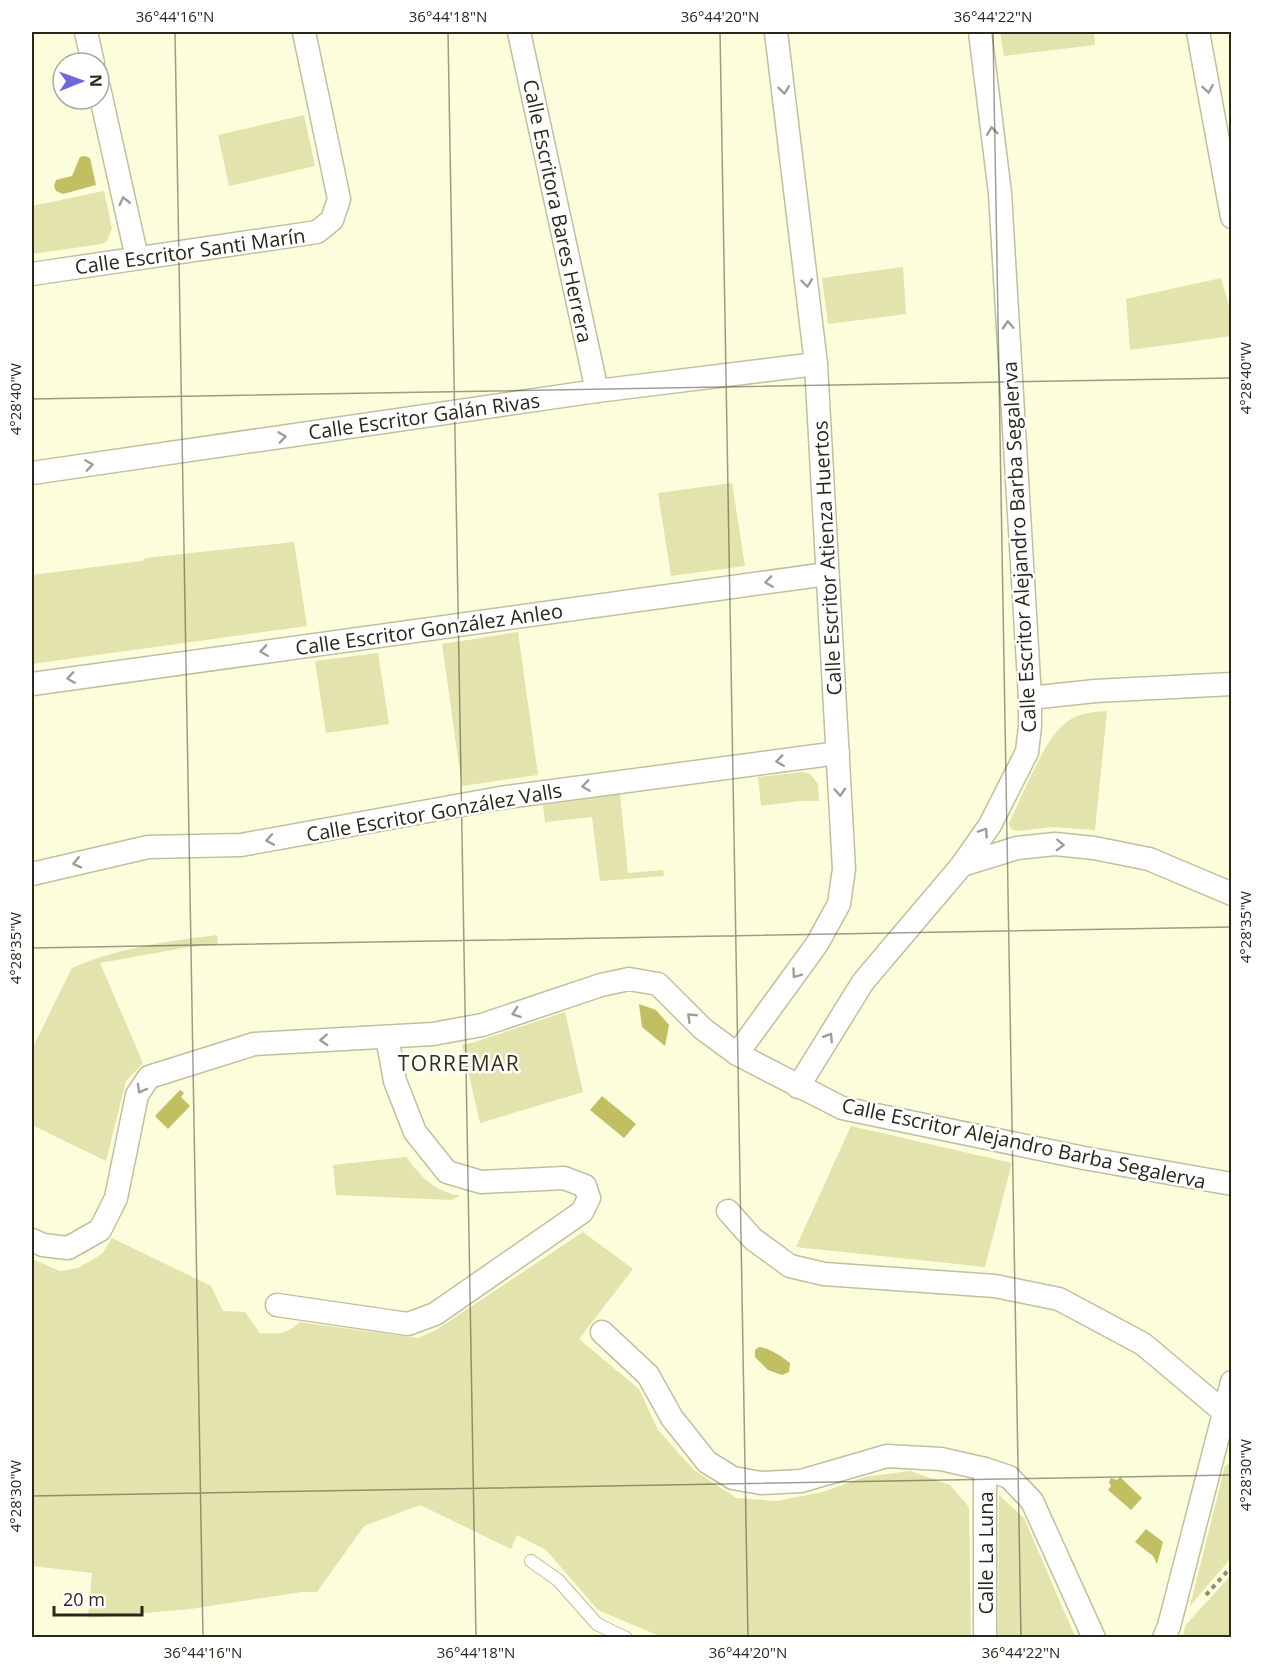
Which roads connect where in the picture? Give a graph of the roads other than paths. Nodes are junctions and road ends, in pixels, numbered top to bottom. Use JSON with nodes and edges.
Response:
{"nodes":[{"id":1,"x":86,"y":32,"type":"edge"},
{"id":2,"x":304,"y":32,"type":"edge"},
{"id":3,"x":519,"y":32,"type":"edge"},
{"id":4,"x":776,"y":32,"type":"edge"},
{"id":5,"x":980,"y":32,"type":"edge"},
{"id":6,"x":1197,"y":32,"type":"edge"},
{"id":7,"x":90,"y":51,"type":"edge"},
{"id":8,"x":104,"y":111,"type":"edge"},
{"id":9,"x":1223,"y":121,"type":"edge"},
{"id":10,"x":1232,"y":217,"type":"edge"},
{"id":11,"x":137,"y":258,"type":"junction"},
{"id":12,"x":32,"y":274,"type":"edge"},
{"id":13,"x":816,"y":364,"type":"junction"},
{"id":14,"x":597,"y":391,"type":"junction"},
{"id":15,"x":32,"y":473,"type":"edge"},
{"id":16,"x":827,"y":574,"type":"junction"},
{"id":17,"x":32,"y":684,"type":"edge"},
{"id":18,"x":1232,"y":684,"type":"edge"},
{"id":19,"x":1029,"y":698,"type":"junction"},
{"id":20,"x":838,"y":753,"type":"junction"},
{"id":21,"x":962,"y":865,"type":"junction"},
{"id":22,"x":32,"y":874,"type":"edge"},
{"id":23,"x":1232,"y":894,"type":"edge"},
{"id":24,"x":387,"y":1037,"type":"junction"},
{"id":25,"x":737,"y":1054,"type":"junction"},
{"id":26,"x":798,"y":1087,"type":"junction"},
{"id":27,"x":1232,"y":1185,"type":"edge"},
{"id":28,"x":728,"y":1211,"type":"dead end"},
{"id":29,"x":32,"y":1240,"type":"edge"},
{"id":30,"x":277,"y":1305,"type":"dead end"},
{"id":31,"x":602,"y":1332,"type":"dead end"},
{"id":32,"x":1232,"y":1382,"type":"edge"},
{"id":33,"x":1228,"y":1413,"type":"edge"},
{"id":34,"x":985,"y":1469,"type":"junction"},
{"id":35,"x":531,"y":1561,"type":"dead end"},
{"id":36,"x":626,"y":1638,"type":"edge"},
{"id":37,"x":985,"y":1638,"type":"edge"},
{"id":38,"x":1094,"y":1638,"type":"edge"},
{"id":39,"x":1164,"y":1638,"type":"edge"}],
"edges":[{"from":1,"to":7,"type":"street"},
{"from":2,"to":11,"type":"street","name":"Calle Escritor Santi Marín"},
{"from":3,"to":14,"type":"street","name":"Calle Escritora Bares Herrera"},
{"from":4,"to":13,"type":"street","name":"Calle Escritor Atienza Huertos","one_way":true},
{"from":19,"to":5,"type":"street","name":"Calle Escritor Alejandro Barba Segalerva","one_way":true},
{"from":6,"to":9,"type":"street","one_way":true},
{"from":11,"to":8,"type":"street","one_way":true},
{"from":9,"to":10,"type":"street"},
{"from":11,"to":12,"type":"street","name":"Calle Escritor Santi Marín"},
{"from":13,"to":14,"type":"street","name":"Calle Escritor Galán Rivas"},
{"from":13,"to":16,"type":"street","name":"Calle Escritor Atienza Huertos"},
{"from":15,"to":14,"type":"street","name":"Calle Escritor Galán Rivas","one_way":true},
{"from":16,"to":17,"type":"street","name":"Calle Escritor González Anleo","one_way":true},
{"from":16,"to":20,"type":"street","name":"Calle Escritor Atienza Huertos"},
{"from":18,"to":19,"type":"street"},
{"from":21,"to":19,"type":"street","name":"Calle Escritor Alejandro Barba Segalerva","one_way":true},
{"from":20,"to":22,"type":"street","name":"Calle Escritor González Valls","one_way":true},
{"from":20,"to":25,"type":"street","name":"Calle Escritor Atienza Huertos","one_way":true},
{"from":21,"to":23,"type":"street","one_way":true},
{"from":26,"to":21,"type":"street","name":"Calle Escritor Alejandro Barba Segalerva","one_way":true},
{"from":25,"to":24,"type":"street","one_way":true},
{"from":24,"to":29,"type":"street","one_way":true},
{"from":24,"to":30,"type":"street"},
{"from":25,"to":26,"type":"street"},
{"from":26,"to":27,"type":"street","name":"Calle Escritor Alejandro Barba Segalerva"},
{"from":28,"to":33,"type":"street"},
{"from":31,"to":34,"type":"street"},
{"from":32,"to":33,"type":"street"},
{"from":33,"to":39,"type":"street"},
{"from":34,"to":37,"type":"street","name":"Calle La Luna"},
{"from":34,"to":38,"type":"street"},
{"from":35,"to":36,"type":"lane"}]}
